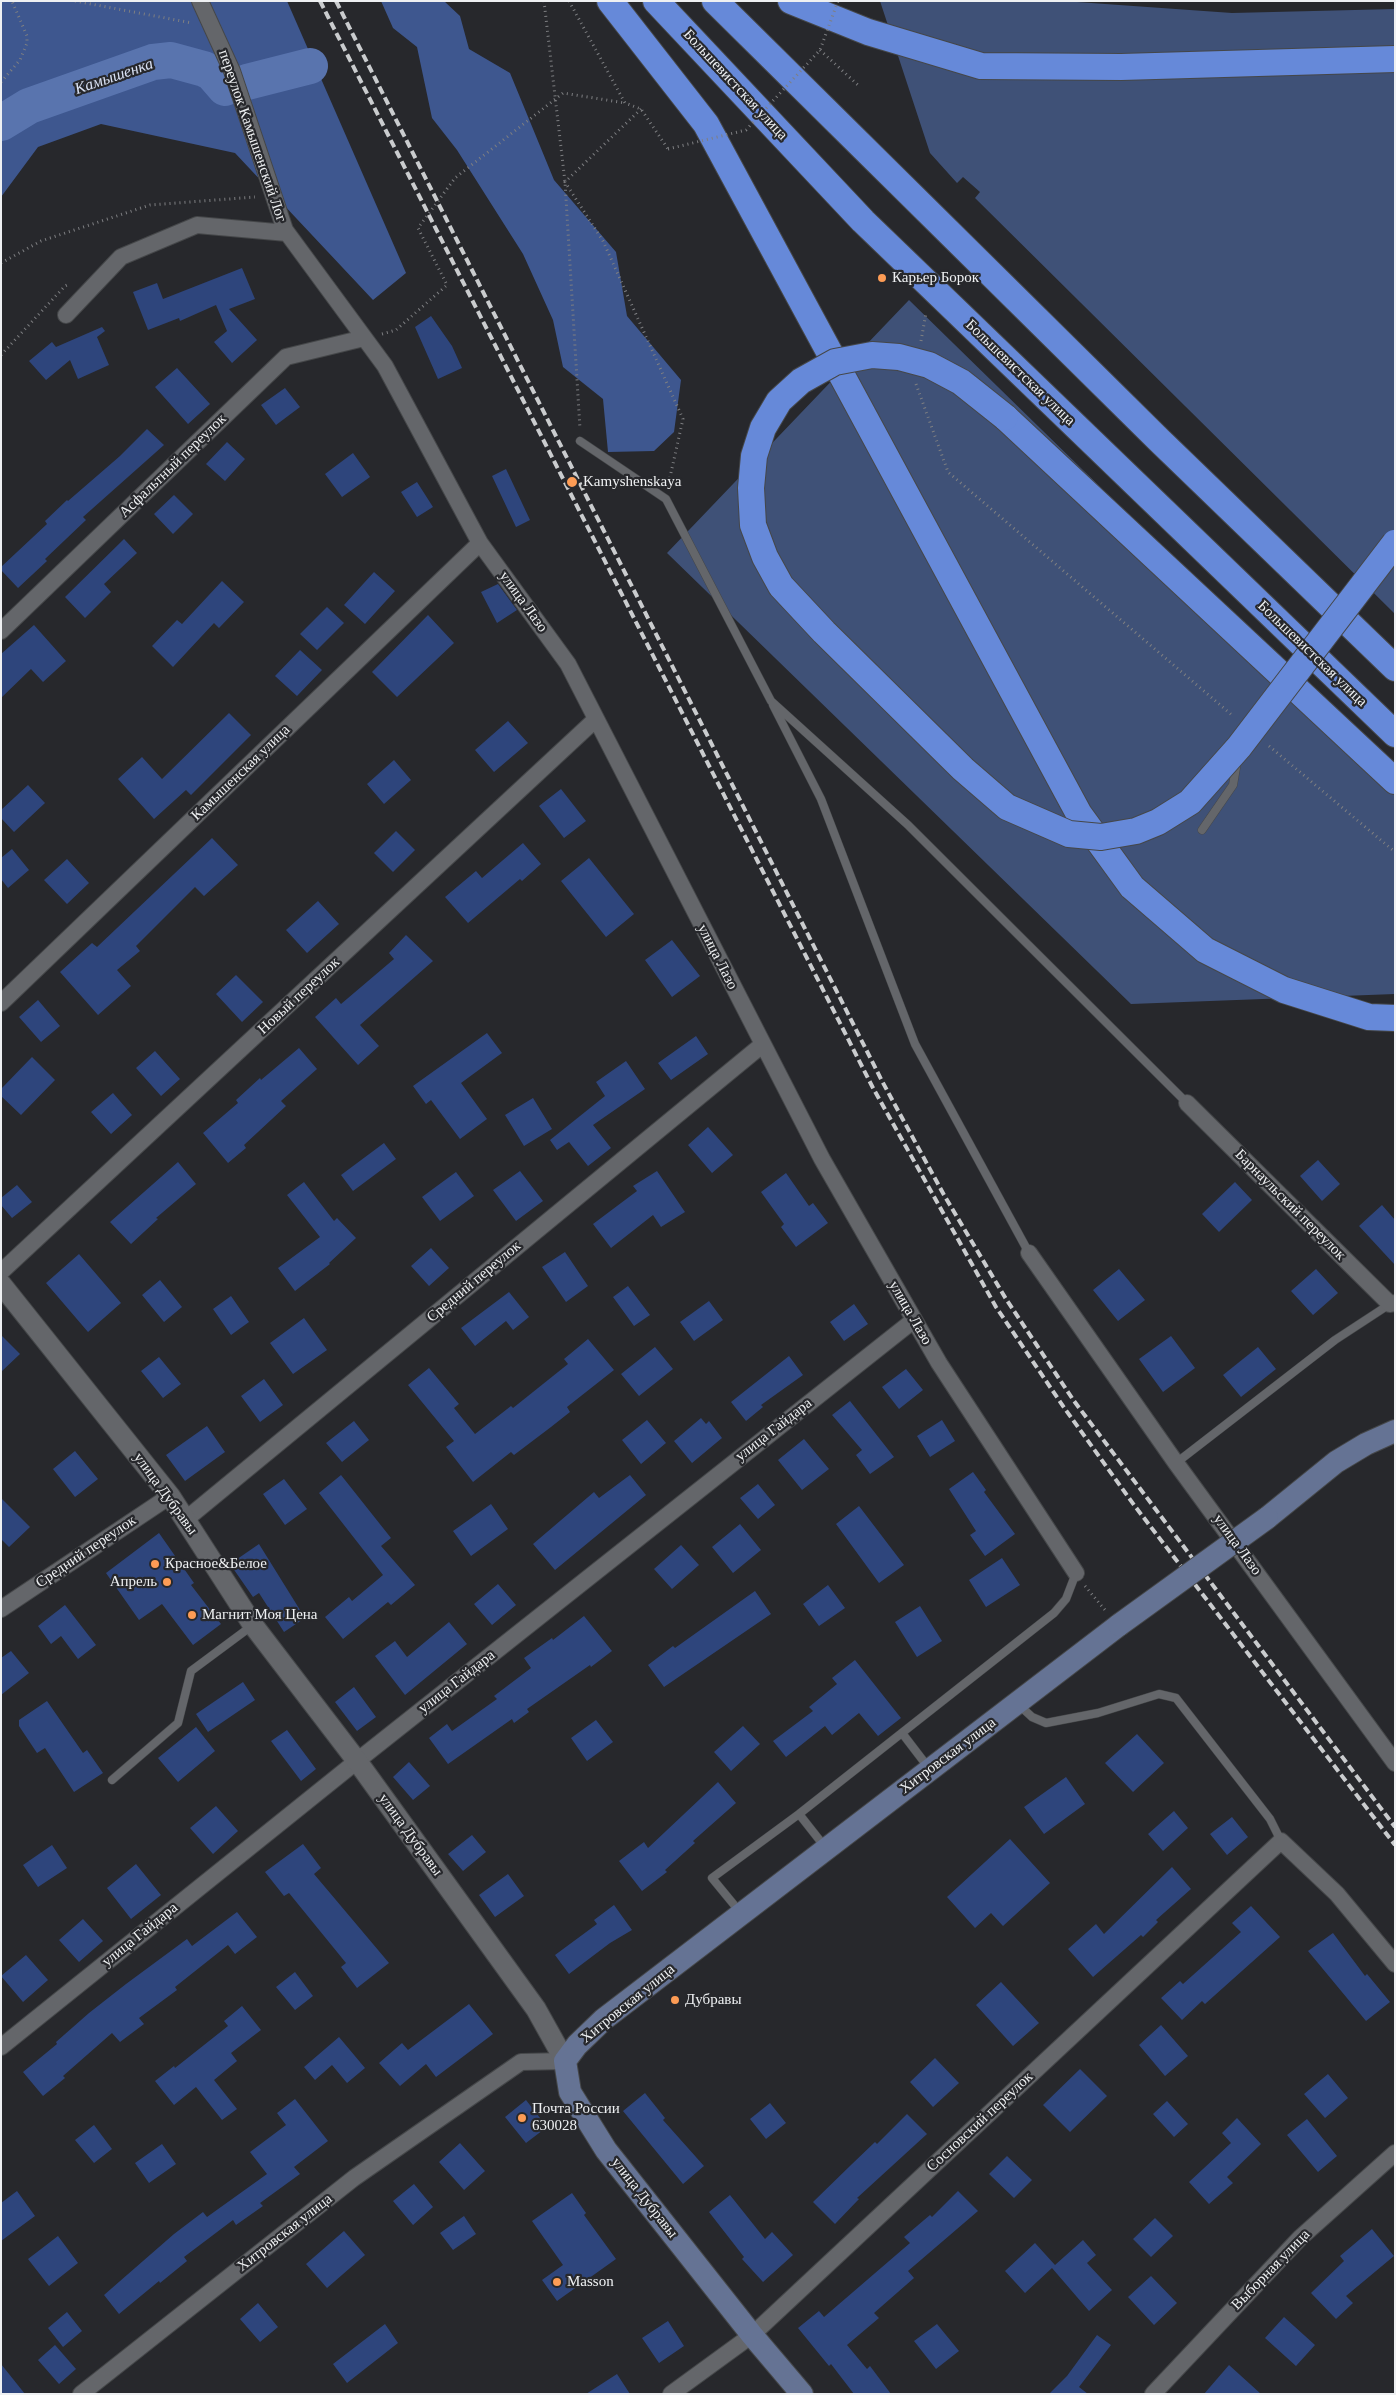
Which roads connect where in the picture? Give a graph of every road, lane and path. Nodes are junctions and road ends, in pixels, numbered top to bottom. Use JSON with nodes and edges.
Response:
{"nodes":[{"id":1,"x":12,"y":1,"type":"edge"},
{"id":2,"x":75,"y":1,"type":"edge"},
{"id":3,"x":200,"y":1,"type":"edge"},
{"id":4,"x":544,"y":1,"type":"edge"},
{"id":5,"x":569,"y":1,"type":"edge"},
{"id":6,"x":610,"y":1,"type":"edge"},
{"id":7,"x":656,"y":1,"type":"edge"},
{"id":8,"x":715,"y":1,"type":"edge"},
{"id":9,"x":791,"y":1,"type":"edge"},
{"id":10,"x":838,"y":1,"type":"edge"},
{"id":11,"x":212,"y":27,"type":"junction"},
{"id":12,"x":820,"y":50,"type":"junction"},
{"id":13,"x":1395,"y":58,"type":"edge"},
{"id":14,"x":1,"y":82,"type":"edge"},
{"id":15,"x":859,"y":86,"type":"dead end"},
{"id":16,"x":556,"y":99,"type":"junction"},
{"id":17,"x":625,"y":102,"type":"junction"},
{"id":18,"x":642,"y":109,"type":"junction"},
{"id":19,"x":565,"y":182,"type":"junction"},
{"id":20,"x":273,"y":195,"type":"junction"},
{"id":21,"x":287,"y":233,"type":"junction"},
{"id":22,"x":1,"y":263,"type":"edge"},
{"id":23,"x":927,"y":307,"type":"dead end"},
{"id":24,"x":66,"y":315,"type":"dead end"},
{"id":25,"x":364,"y":338,"type":"junction"},
{"id":26,"x":921,"y":344,"type":"dead end"},
{"id":27,"x":915,"y":380,"type":"dead end"},
{"id":28,"x":580,"y":441,"type":"joint"},
{"id":29,"x":666,"y":499,"type":"junction"},
{"id":30,"x":480,"y":543,"type":"junction"},
{"id":31,"x":1395,"y":543,"type":"edge"},
{"id":32,"x":1,"y":631,"type":"edge"},
{"id":33,"x":1395,"y":668,"type":"edge"},
{"id":34,"x":771,"y":701,"type":"junction"},
{"id":35,"x":596,"y":719,"type":"junction"},
{"id":36,"x":1240,"y":722,"type":"dead end"},
{"id":37,"x":1395,"y":734,"type":"edge"},
{"id":38,"x":1251,"y":744,"type":"junction"},
{"id":39,"x":1395,"y":781,"type":"edge"},
{"id":40,"x":1202,"y":830,"type":"dead end"},
{"id":41,"x":1395,"y":852,"type":"edge"},
{"id":42,"x":1,"y":1003,"type":"edge"},
{"id":43,"x":1395,"y":1018,"type":"edge"},
{"id":44,"x":762,"y":1045,"type":"junction"},
{"id":45,"x":1187,"y":1103,"type":"joint"},
{"id":46,"x":1029,"y":1253,"type":"joint"},
{"id":47,"x":1,"y":1272,"type":"edge"},
{"id":48,"x":1,"y":1284,"type":"edge"},
{"id":49,"x":1392,"y":1304,"type":"edge"},
{"id":50,"x":914,"y":1320,"type":"junction"},
{"id":51,"x":1395,"y":1431,"type":"edge"},
{"id":52,"x":1176,"y":1462,"type":"junction"},
{"id":53,"x":170,"y":1496,"type":"junction"},
{"id":54,"x":185,"y":1520,"type":"junction"},
{"id":55,"x":1076,"y":1573,"type":"junction"},
{"id":56,"x":1101,"y":1606,"type":"dead end"},
{"id":57,"x":1,"y":1609,"type":"edge"},
{"id":58,"x":253,"y":1625,"type":"junction"},
{"id":59,"x":1017,"y":1703,"type":"junction"},
{"id":60,"x":902,"y":1733,"type":"junction"},
{"id":61,"x":357,"y":1761,"type":"junction"},
{"id":62,"x":1395,"y":1763,"type":"edge"},
{"id":63,"x":930,"y":1770,"type":"junction"},
{"id":64,"x":112,"y":1780,"type":"dead end"},
{"id":65,"x":799,"y":1814,"type":"junction"},
{"id":66,"x":1281,"y":1841,"type":"junction"},
{"id":67,"x":827,"y":1849,"type":"junction"},
{"id":68,"x":742,"y":1914,"type":"junction"},
{"id":69,"x":1395,"y":1964,"type":"edge"},
{"id":70,"x":1,"y":2047,"type":"edge"},
{"id":71,"x":565,"y":2061,"type":"junction"},
{"id":72,"x":1395,"y":2152,"type":"edge"},
{"id":73,"x":752,"y":2336,"type":"junction"},
{"id":74,"x":81,"y":2394,"type":"edge"},
{"id":75,"x":671,"y":2394,"type":"edge"},
{"id":76,"x":802,"y":2394,"type":"edge"},
{"id":77,"x":1153,"y":2394,"type":"edge"}],
"edges":[{"from":1,"to":14,"type":"path"},
{"from":2,"to":11,"type":"path"},
{"from":3,"to":11,"type":"street","name":"переулок Камышенский Лог"},
{"from":4,"to":16,"type":"path"},
{"from":5,"to":17,"type":"path"},
{"from":6,"to":43,"type":"highway"},
{"from":7,"to":37,"type":"highway","name":"Большевистская улица"},
{"from":8,"to":33,"type":"highway"},
{"from":9,"to":13,"type":"highway"},
{"from":10,"to":12,"type":"path","bridge":true},
{"from":11,"to":20,"type":"street","name":"переулок Камышенский Лог"},
{"from":12,"to":15,"type":"path"},
{"from":12,"to":18,"type":"path","bridge":true},
{"from":16,"to":17,"type":"path"},
{"from":16,"to":19,"type":"path"},
{"from":16,"to":25,"type":"path"},
{"from":17,"to":18,"type":"path"},
{"from":18,"to":19,"type":"path"},
{"from":19,"to":28,"type":"path"},
{"from":19,"to":29,"type":"path"},
{"from":20,"to":21,"type":"street","name":"переулок Камышенский Лог"},
{"from":20,"to":22,"type":"path"},
{"from":21,"to":24,"type":"street"},
{"from":21,"to":25,"type":"street","name":"переулок Камышенский Лог"},
{"from":23,"to":26,"type":"path"},
{"from":25,"to":30,"type":"street","name":"улица Лазо"},
{"from":25,"to":32,"type":"street","name":"Асфальтный переулок"},
{"from":27,"to":36,"type":"path"},
{"from":28,"to":29,"type":"lane"},
{"from":29,"to":34,"type":"lane"},
{"from":30,"to":35,"type":"street","name":"улица Лазо"},
{"from":30,"to":42,"type":"street","name":"Камышенская улица"},
{"from":31,"to":38,"type":"highway","bridge":true},
{"from":34,"to":45,"type":"lane"},
{"from":34,"to":46,"type":"lane"},
{"from":35,"to":44,"type":"street","name":"улица Лазо"},
{"from":35,"to":47,"type":"street","name":"Новый переулок"},
{"from":38,"to":39,"type":"highway","bridge":true},
{"from":38,"to":40,"type":"lane"},
{"from":38,"to":41,"type":"path"},
{"from":44,"to":50,"type":"street","name":"улица Лазо"},
{"from":44,"to":54,"type":"street","name":"Средний переулок"},
{"from":45,"to":49,"type":"street","name":"Барнаульский переулок"},
{"from":46,"to":52,"type":"street","name":"улица Лазо"},
{"from":48,"to":53,"type":"street","name":"улица Дубравы"},
{"from":49,"to":52,"type":"lane"},
{"from":50,"to":55,"type":"street","name":"улица Лазо"},
{"from":50,"to":61,"type":"street","name":"улица Гайдара"},
{"from":51,"to":59,"type":"main road","name":"Хитровская улица","bridge":true},
{"from":52,"to":62,"type":"street","name":"улица Лазо"},
{"from":53,"to":54,"type":"street","name":"улица Дубравы"},
{"from":53,"to":57,"type":"street","name":"Средний переулок"},
{"from":54,"to":58,"type":"street","name":"улица Дубравы"},
{"from":55,"to":56,"type":"path"},
{"from":55,"to":60,"type":"lane"},
{"from":58,"to":61,"type":"street","name":"улица Дубравы"},
{"from":58,"to":64,"type":"lane"},
{"from":59,"to":63,"type":"main road","name":"Хитровская улица"},
{"from":59,"to":66,"type":"lane"},
{"from":60,"to":63,"type":"lane"},
{"from":60,"to":65,"type":"lane"},
{"from":61,"to":70,"type":"street","name":"улица Гайдара"},
{"from":61,"to":71,"type":"street","name":"улица Дубравы"},
{"from":63,"to":67,"type":"main road","name":"Хитровская улица"},
{"from":65,"to":67,"type":"lane"},
{"from":65,"to":68,"type":"lane"},
{"from":66,"to":69,"type":"street"},
{"from":66,"to":73,"type":"street","name":"Сосновский переулок"},
{"from":67,"to":68,"type":"main road","name":"Хитровская улица"},
{"from":68,"to":71,"type":"main road","name":"Хитровская улица"},
{"from":71,"to":73,"type":"main road","name":"улица Дубравы"},
{"from":71,"to":74,"type":"street","name":"Хитровская улица"},
{"from":72,"to":77,"type":"street","name":"Выборная улица"},
{"from":73,"to":75,"type":"street","name":"Сосновский переулок"},
{"from":73,"to":76,"type":"main road","name":"улица Дубравы"}]}
